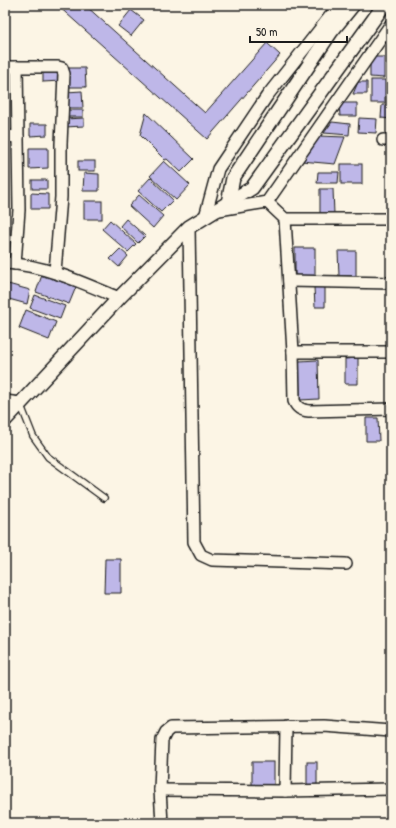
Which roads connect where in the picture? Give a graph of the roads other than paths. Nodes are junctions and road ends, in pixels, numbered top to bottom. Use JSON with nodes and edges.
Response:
{"nodes":[{"id":1,"x":339,"y":5,"type":"edge"},
{"id":2,"x":353,"y":5,"type":"edge"},
{"id":3,"x":384,"y":5,"type":"edge"},
{"id":4,"x":391,"y":24,"type":"edge"},
{"id":5,"x":5,"y":67,"type":"edge"},
{"id":6,"x":17,"y":67,"type":"junction"},
{"id":7,"x":5,"y":136,"type":"edge"},
{"id":8,"x":18,"y":137,"type":"junction"},
{"id":9,"x":267,"y":202,"type":"junction"},
{"id":10,"x":228,"y":203,"type":"junction"},
{"id":11,"x":210,"y":214,"type":"junction"},
{"id":12,"x":284,"y":218,"type":"junction"},
{"id":13,"x":391,"y":219,"type":"edge"},
{"id":14,"x":189,"y":227,"type":"junction"},
{"id":15,"x":10,"y":263,"type":"edge"},
{"id":16,"x":55,"y":272,"type":"junction"},
{"id":17,"x":289,"y":281,"type":"junction"},
{"id":18,"x":391,"y":283,"type":"edge"},
{"id":19,"x":119,"y":298,"type":"junction"},
{"id":20,"x":293,"y":352,"type":"junction"},
{"id":21,"x":391,"y":352,"type":"edge"},
{"id":22,"x":5,"y":401,"type":"edge"},
{"id":23,"x":20,"y":403,"type":"junction"},
{"id":24,"x":391,"y":410,"type":"edge"},
{"id":25,"x":5,"y":420,"type":"edge"},
{"id":26,"x":104,"y":498,"type":"dead end"},
{"id":27,"x":346,"y":564,"type":"dead end"},
{"id":28,"x":286,"y":726,"type":"junction"},
{"id":29,"x":391,"y":731,"type":"edge"},
{"id":30,"x":391,"y":789,"type":"edge"},
{"id":31,"x":160,"y":790,"type":"junction"},
{"id":32,"x":286,"y":791,"type":"junction"},
{"id":33,"x":162,"y":823,"type":"edge"}],
"edges":[{"from":1,"to":11,"type":"street"},
{"from":2,"to":10,"type":"street"},
{"from":3,"to":10,"type":"street"},
{"from":4,"to":9,"type":"street"},
{"from":5,"to":6,"type":"street"},
{"from":6,"to":8,"type":"street"},
{"from":6,"to":16,"type":"street"},
{"from":7,"to":8,"type":"street"},
{"from":8,"to":15,"type":"street"},
{"from":9,"to":11,"type":"street"},
{"from":9,"to":12,"type":"street"},
{"from":10,"to":11,"type":"street"},
{"from":11,"to":14,"type":"street"},
{"from":12,"to":13,"type":"street"},
{"from":12,"to":17,"type":"street"},
{"from":14,"to":19,"type":"street"},
{"from":14,"to":27,"type":"street"},
{"from":15,"to":16,"type":"street"},
{"from":16,"to":19,"type":"street"},
{"from":17,"to":18,"type":"street"},
{"from":17,"to":20,"type":"street"},
{"from":19,"to":23,"type":"street"},
{"from":20,"to":21,"type":"street"},
{"from":20,"to":24,"type":"street"},
{"from":22,"to":23,"type":"street"},
{"from":23,"to":25,"type":"street"},
{"from":23,"to":26,"type":"lane"},
{"from":28,"to":29,"type":"street"},
{"from":28,"to":31,"type":"street"},
{"from":28,"to":32,"type":"street"},
{"from":30,"to":32,"type":"street"},
{"from":31,"to":32,"type":"street"},
{"from":31,"to":33,"type":"street"}]}
